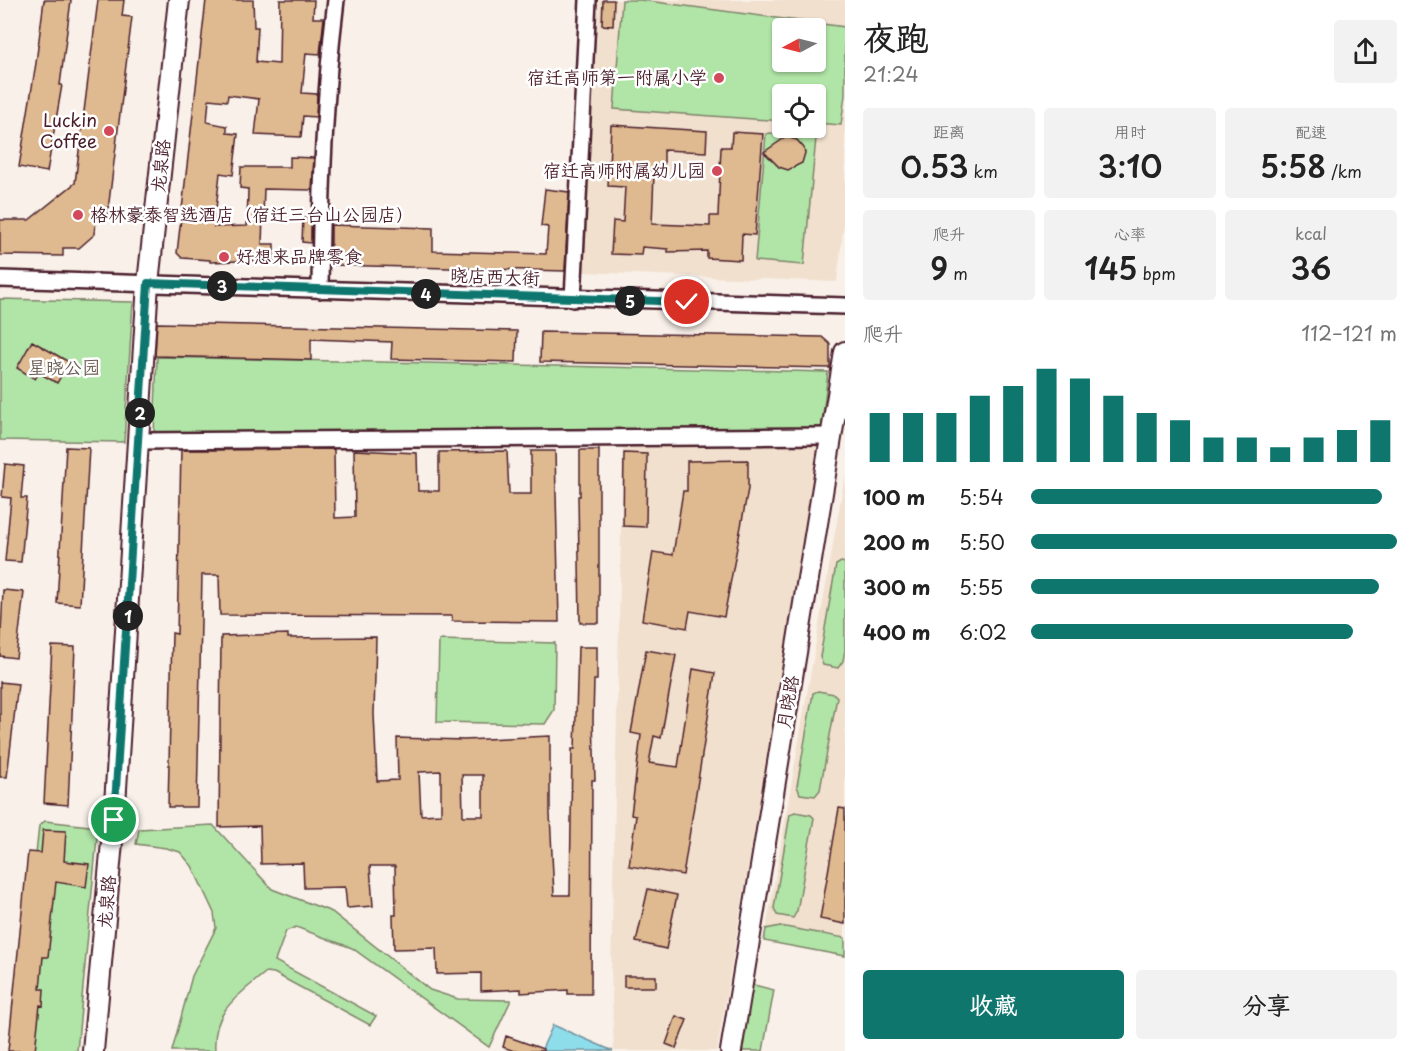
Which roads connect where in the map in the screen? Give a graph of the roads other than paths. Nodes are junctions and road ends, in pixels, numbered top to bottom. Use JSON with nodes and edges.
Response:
{"nodes":[{"id":1,"x":179,"y":0,"type":"edge"},
{"id":2,"x":336,"y":0,"type":"edge"},
{"id":3,"x":588,"y":0,"type":"edge"},
{"id":4,"x":0,"y":279,"type":"edge"},
{"id":5,"x":148,"y":283,"type":"junction"},
{"id":6,"x":320,"y":290,"type":"junction"},
{"id":7,"x":573,"y":299,"type":"junction"},
{"id":8,"x":845,"y":306,"type":"edge"},
{"id":9,"x":845,"y":352,"type":"edge"},
{"id":10,"x":832,"y":436,"type":"junction"},
{"id":11,"x":139,"y":441,"type":"junction"},
{"id":12,"x":93,"y":1051,"type":"edge"},
{"id":13,"x":731,"y":1051,"type":"edge"}],
"edges":[{"from":1,"to":5,"type":"street","name":"龙泉路"},
{"from":2,"to":6,"type":"street"},
{"from":3,"to":7,"type":"street"},
{"from":4,"to":5,"type":"street","name":"晓店西大街"},
{"from":5,"to":6,"type":"street","name":"晓店西大街"},
{"from":5,"to":11,"type":"street","name":"龙泉路"},
{"from":6,"to":7,"type":"street","name":"晓店西大街"},
{"from":7,"to":8,"type":"street","name":"晓店西大街"},
{"from":9,"to":10,"type":"street","name":"月晓路"},
{"from":10,"to":11,"type":"street"},
{"from":10,"to":13,"type":"street","name":"月晓路"},
{"from":11,"to":12,"type":"street","name":"龙泉路"}]}
